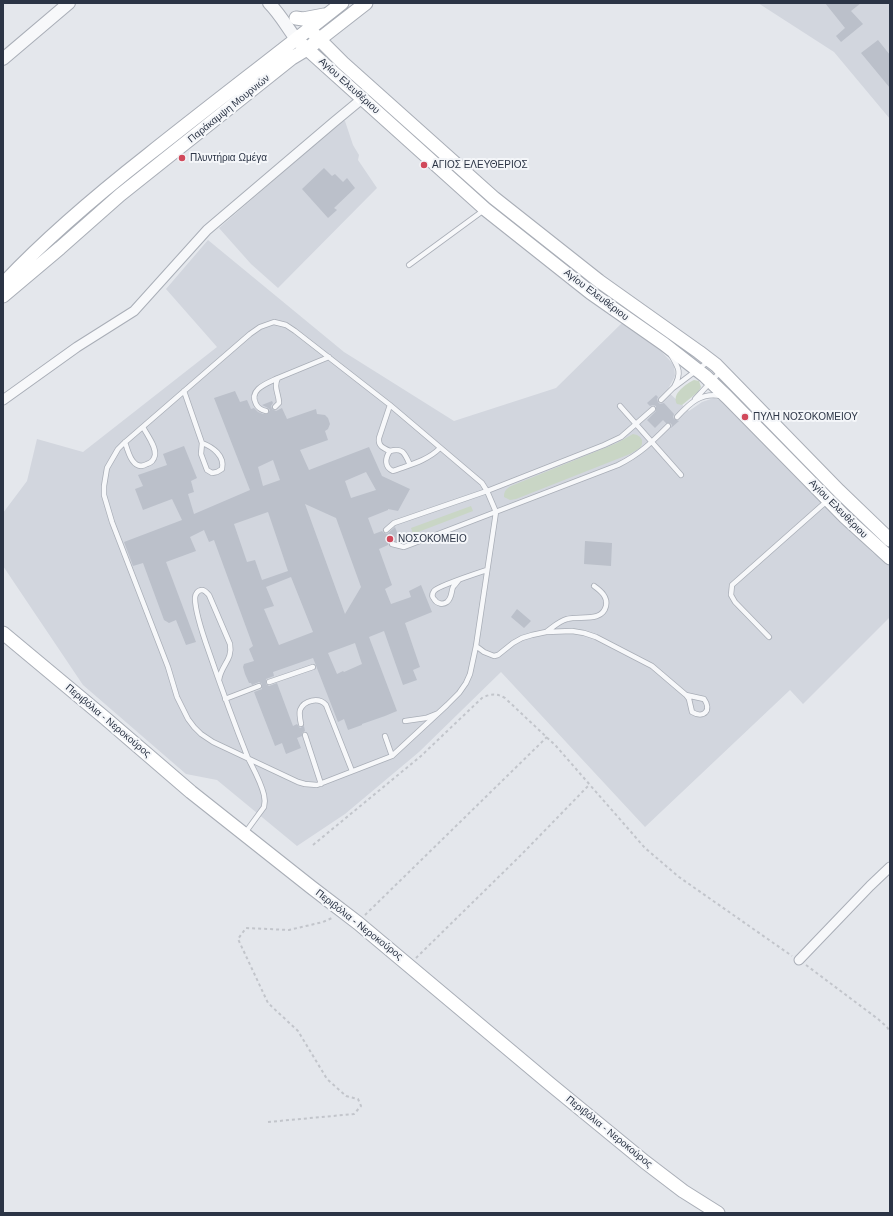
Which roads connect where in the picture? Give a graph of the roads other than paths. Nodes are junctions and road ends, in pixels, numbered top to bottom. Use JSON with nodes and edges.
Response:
{"nodes":[{"id":1,"x":69,"y":3,"type":"edge"},
{"id":2,"x":342,"y":3,"type":"edge"},
{"id":3,"x":366,"y":3,"type":"edge"},
{"id":4,"x":274,"y":7,"type":"edge"},
{"id":5,"x":328,"y":14,"type":"junction"},
{"id":6,"x":296,"y":18,"type":"junction"},
{"id":7,"x":338,"y":25,"type":"junction"},
{"id":8,"x":309,"y":29,"type":"junction"},
{"id":9,"x":296,"y":39,"type":"junction"},
{"id":10,"x":319,"y":39,"type":"junction"},
{"id":11,"x":307,"y":49,"type":"junction"},
{"id":12,"x":338,"y":58,"type":"junction"},
{"id":13,"x":3,"y":59,"type":"edge"},
{"id":14,"x":363,"y":98,"type":"junction"},
{"id":15,"x":485,"y":209,"type":"junction"},
{"id":16,"x":409,"y":265,"type":"dead end"},
{"id":17,"x":3,"y":284,"type":"edge"},
{"id":18,"x":3,"y":296,"type":"edge"},
{"id":19,"x":664,"y":344,"type":"junction"},
{"id":20,"x":329,"y":357,"type":"junction"},
{"id":21,"x":710,"y":360,"type":"junction"},
{"id":22,"x":697,"y":370,"type":"junction"},
{"id":23,"x":721,"y":371,"type":"junction"},
{"id":24,"x":278,"y":378,"type":"junction"},
{"id":25,"x":711,"y":382,"type":"junction"},
{"id":26,"x":673,"y":388,"type":"junction"},
{"id":27,"x":184,"y":391,"type":"junction"},
{"id":28,"x":727,"y":397,"type":"junction"},
{"id":29,"x":3,"y":400,"type":"edge"},
{"id":30,"x":661,"y":400,"type":"dead end"},
{"id":31,"x":692,"y":402,"type":"junction"},
{"id":32,"x":390,"y":405,"type":"junction"},
{"id":33,"x":620,"y":406,"type":"dead end"},
{"id":34,"x":275,"y":407,"type":"dead end"},
{"id":35,"x":653,"y":409,"type":"dead end"},
{"id":36,"x":266,"y":411,"type":"dead end"},
{"id":37,"x":677,"y":417,"type":"dead end"},
{"id":38,"x":636,"y":424,"type":"junction"},
{"id":39,"x":668,"y":426,"type":"dead end"},
{"id":40,"x":143,"y":427,"type":"junction"},
{"id":41,"x":125,"y":442,"type":"junction"},
{"id":42,"x":652,"y":442,"type":"junction"},
{"id":43,"x":202,"y":443,"type":"junction"},
{"id":44,"x":440,"y":448,"type":"junction"},
{"id":45,"x":390,"y":451,"type":"junction"},
{"id":46,"x":410,"y":465,"type":"junction"},
{"id":47,"x":681,"y":475,"type":"dead end"},
{"id":48,"x":487,"y":490,"type":"junction"},
{"id":49,"x":839,"y":491,"type":"junction"},
{"id":50,"x":829,"y":500,"type":"junction"},
{"id":51,"x":496,"y":512,"type":"junction"},
{"id":52,"x":386,"y":530,"type":"dead end"},
{"id":53,"x":890,"y":540,"type":"edge"},
{"id":54,"x":392,"y":544,"type":"dead end"},
{"id":55,"x":890,"y":558,"type":"edge"},
{"id":56,"x":487,"y":570,"type":"junction"},
{"id":57,"x":459,"y":580,"type":"junction"},
{"id":58,"x":594,"y":586,"type":"dead end"},
{"id":59,"x":546,"y":632,"type":"junction"},
{"id":60,"x":3,"y":633,"type":"edge"},
{"id":61,"x":769,"y":637,"type":"dead end"},
{"id":62,"x":476,"y":646,"type":"junction"},
{"id":63,"x":314,"y":667,"type":"dead end"},
{"id":64,"x":219,"y":680,"type":"junction"},
{"id":65,"x":269,"y":682,"type":"dead end"},
{"id":66,"x":259,"y":686,"type":"dead end"},
{"id":67,"x":686,"y":695,"type":"junction"},
{"id":68,"x":225,"y":699,"type":"junction"},
{"id":69,"x":442,"y":710,"type":"junction"},
{"id":70,"x":405,"y":721,"type":"dead end"},
{"id":71,"x":301,"y":724,"type":"dead end"},
{"id":72,"x":305,"y":736,"type":"dead end"},
{"id":73,"x":385,"y":736,"type":"dead end"},
{"id":74,"x":392,"y":756,"type":"junction"},
{"id":75,"x":249,"y":759,"type":"junction"},
{"id":76,"x":352,"y":771,"type":"junction"},
{"id":77,"x":321,"y":784,"type":"junction"},
{"id":78,"x":244,"y":834,"type":"junction"},
{"id":79,"x":890,"y":868,"type":"edge"},
{"id":80,"x":799,"y":960,"type":"road end"},
{"id":81,"x":718,"y":1213,"type":"edge"}],
"edges":[{"from":1,"to":13,"type":"street"},
{"from":2,"to":5,"type":"main road","name":"Παράκαμψη Μουρνιών"},
{"from":3,"to":7,"type":"main road","name":"Παράκαμψη Μουρνιών"},
{"from":4,"to":6,"type":"street"},
{"from":4,"to":9,"type":"street"},
{"from":5,"to":6,"type":"main road"},
{"from":5,"to":8,"type":"main road","name":"Παράκαμψη Μουρνιών"},
{"from":6,"to":8,"type":"street"},
{"from":7,"to":10,"type":"main road","name":"Παράκαμψη Μουρνιών"},
{"from":7,"to":12,"type":"main road"},
{"from":8,"to":9,"type":"main road","name":"Παράκαμψη Μουρνιών"},
{"from":8,"to":10,"type":"main road","name":"Αγίου Ελευθέριου"},
{"from":9,"to":11,"type":"main road","name":"Αγίου Ελευθέριου"},
{"from":9,"to":17,"type":"main road","name":"Παράκαμψη Μουρνιών"},
{"from":10,"to":11,"type":"main road","name":"Παράκαμψη Μουρνιών"},
{"from":10,"to":12,"type":"main road","name":"Αγίου Ελευθέριου"},
{"from":11,"to":14,"type":"main road","name":"Αγίου Ελευθέριου"},
{"from":11,"to":18,"type":"main road","name":"Παράκαμψη Μουρνιών"},
{"from":12,"to":21,"type":"main road","name":"Αγίου Ελευθέριου"},
{"from":14,"to":15,"type":"main road","name":"Αγίου Ελευθέριου"},
{"from":14,"to":29,"type":"street"},
{"from":15,"to":16,"type":"lane"},
{"from":15,"to":19,"type":"main road","name":"Αγίου Ελευθέριου"},
{"from":19,"to":22,"type":"main road","name":"Αγίου Ελευθέριου"},
{"from":19,"to":26,"type":"lane"},
{"from":20,"to":24,"type":"lane"},
{"from":20,"to":27,"type":"lane"},
{"from":20,"to":32,"type":"lane"},
{"from":21,"to":22,"type":"lane"},
{"from":21,"to":23,"type":"main road","name":"Αγίου Ελευθέριου"},
{"from":22,"to":25,"type":"main road","name":"Αγίου Ελευθέριου"},
{"from":22,"to":26,"type":"lane"},
{"from":23,"to":25,"type":"lane"},
{"from":23,"to":49,"type":"main road","name":"Αγίου Ελευθέριου"},
{"from":24,"to":34,"type":"lane"},
{"from":24,"to":36,"type":"lane"},
{"from":25,"to":28,"type":"main road","name":"Αγίου Ελευθέριου"},
{"from":25,"to":31,"type":"lane"},
{"from":26,"to":30,"type":"lane"},
{"from":27,"to":40,"type":"lane"},
{"from":27,"to":43,"type":"lane"},
{"from":28,"to":31,"type":"lane"},
{"from":28,"to":50,"type":"main road","name":"Αγίου Ελευθέριου"},
{"from":31,"to":37,"type":"lane"},
{"from":32,"to":44,"type":"lane"},
{"from":32,"to":45,"type":"lane"},
{"from":33,"to":38,"type":"lane"},
{"from":35,"to":38,"type":"lane"},
{"from":38,"to":42,"type":"lane"},
{"from":38,"to":48,"type":"lane"},
{"from":39,"to":42,"type":"lane"},
{"from":40,"to":41,"type":"lane"},
{"from":40,"to":41,"type":"lane"},
{"from":41,"to":75,"type":"lane"},
{"from":42,"to":47,"type":"lane"},
{"from":42,"to":51,"type":"lane"},
{"from":43,"to":43,"type":"lane"},
{"from":44,"to":46,"type":"lane"},
{"from":44,"to":48,"type":"lane"},
{"from":45,"to":46,"type":"lane"},
{"from":45,"to":46,"type":"lane"},
{"from":48,"to":51,"type":"lane"},
{"from":48,"to":52,"type":"lane"},
{"from":49,"to":50,"type":"lane"},
{"from":49,"to":53,"type":"main road","name":"Αγίου Ελευθέριου"},
{"from":50,"to":55,"type":"main road","name":"Αγίου Ελευθέριου"},
{"from":50,"to":61,"type":"lane"},
{"from":51,"to":54,"type":"lane"},
{"from":51,"to":56,"type":"lane"},
{"from":56,"to":57,"type":"lane"},
{"from":56,"to":62,"type":"lane"},
{"from":57,"to":57,"type":"lane"},
{"from":58,"to":59,"type":"lane"},
{"from":59,"to":62,"type":"lane"},
{"from":59,"to":67,"type":"lane"},
{"from":60,"to":78,"type":"main road","name":"Περιβόλια - Νεροκούρος"},
{"from":62,"to":69,"type":"lane"},
{"from":63,"to":65,"type":"lane"},
{"from":64,"to":64,"type":"lane"},
{"from":64,"to":68,"type":"lane"},
{"from":66,"to":68,"type":"lane"},
{"from":67,"to":67,"type":"lane"},
{"from":68,"to":75,"type":"lane"},
{"from":69,"to":70,"type":"lane"},
{"from":69,"to":74,"type":"lane"},
{"from":71,"to":76,"type":"lane"},
{"from":72,"to":77,"type":"lane"},
{"from":73,"to":74,"type":"lane"},
{"from":74,"to":76,"type":"lane"},
{"from":75,"to":77,"type":"lane"},
{"from":75,"to":78,"type":"lane"},
{"from":76,"to":77,"type":"lane"},
{"from":78,"to":81,"type":"main road","name":"Περιβόλια - Νεροκούρος"},
{"from":79,"to":80,"type":"street"}]}
